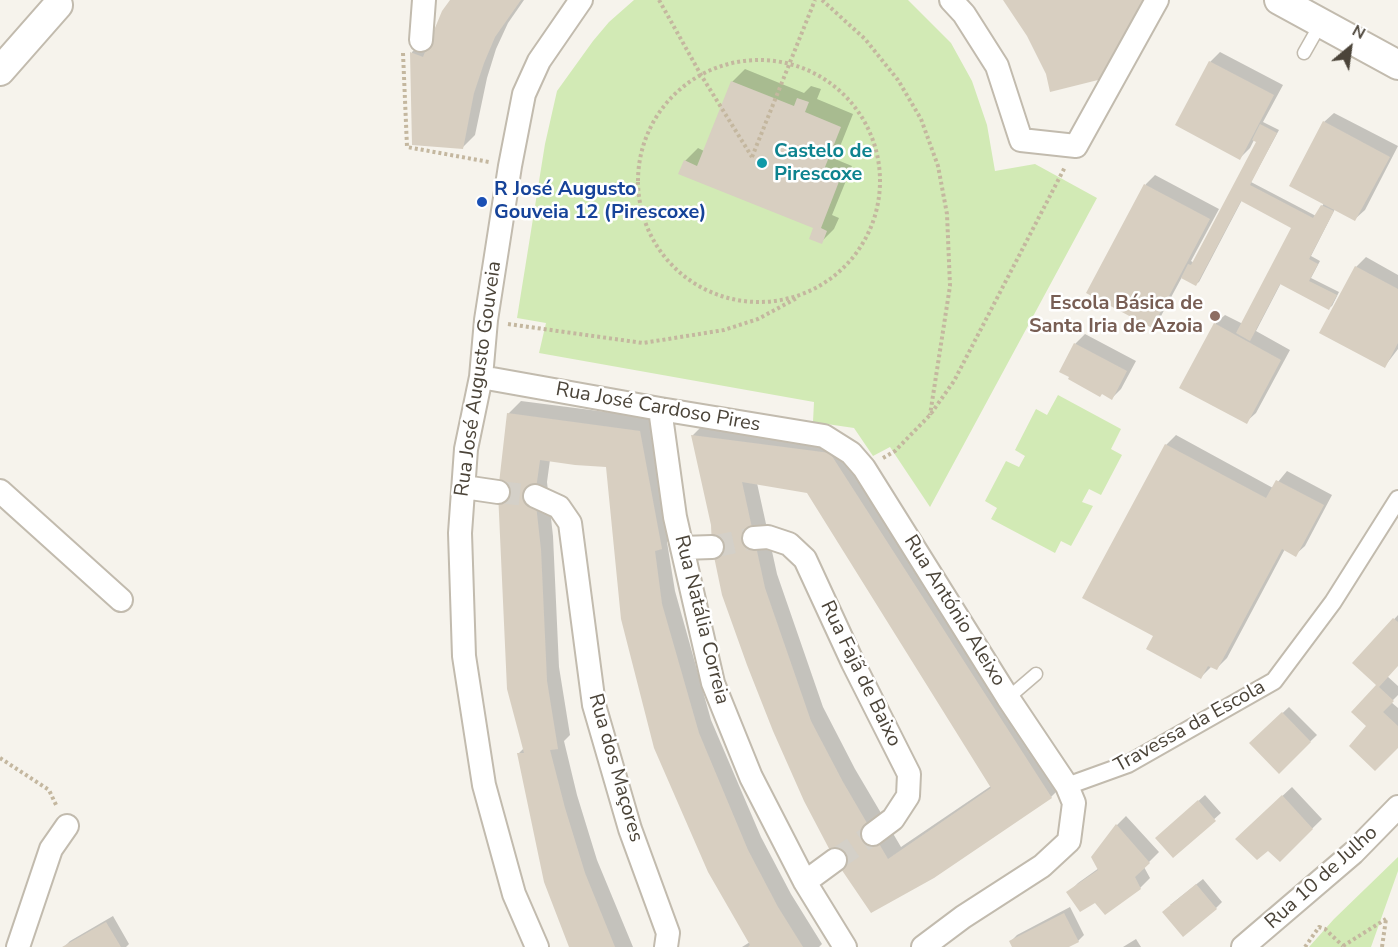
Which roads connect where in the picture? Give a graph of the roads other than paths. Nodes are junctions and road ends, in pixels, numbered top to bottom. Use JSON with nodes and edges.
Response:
{"nodes":[{"id":1,"x":424,"y":0,"type":"edge"},
{"id":2,"x":581,"y":0,"type":"edge"},
{"id":3,"x":951,"y":0,"type":"edge"},
{"id":4,"x":1157,"y":0,"type":"edge"},
{"id":5,"x":1279,"y":0,"type":"edge"},
{"id":6,"x":64,"y":2,"type":"edge"},
{"id":7,"x":1321,"y":23,"type":"junction"},
{"id":8,"x":421,"y":40,"type":"road end"},
{"id":9,"x":1304,"y":53,"type":"dead end"},
{"id":10,"x":1398,"y":65,"type":"edge"},
{"id":11,"x":0,"y":71,"type":"edge"},
{"id":12,"x":481,"y":377,"type":"junction"},
{"id":13,"x":660,"y":409,"type":"junction"},
{"id":14,"x":835,"y":442,"type":"joint"},
{"id":15,"x":464,"y":487,"type":"junction"},
{"id":16,"x":0,"y":491,"type":"edge"},
{"id":17,"x":498,"y":492,"type":"tunnel mouth"},
{"id":18,"x":535,"y":496,"type":"tunnel mouth"},
{"id":19,"x":1398,"y":499,"type":"edge"},
{"id":20,"x":754,"y":538,"type":"tunnel mouth"},
{"id":21,"x":712,"y":547,"type":"tunnel mouth"},
{"id":22,"x":682,"y":548,"type":"junction"},
{"id":23,"x":121,"y":600,"type":"dead end"},
{"id":24,"x":1036,"y":674,"type":"dead end"},
{"id":25,"x":1008,"y":698,"type":"junction"},
{"id":26,"x":1067,"y":786,"type":"junction"},
{"id":27,"x":1398,"y":807,"type":"edge"},
{"id":28,"x":67,"y":826,"type":"road end"},
{"id":29,"x":873,"y":834,"type":"tunnel mouth"},
{"id":30,"x":835,"y":860,"type":"tunnel mouth"},
{"id":31,"x":805,"y":882,"type":"junction"},
{"id":32,"x":25,"y":942,"type":"edge"},
{"id":33,"x":1252,"y":943,"type":"edge"},
{"id":34,"x":537,"y":947,"type":"edge"},
{"id":35,"x":666,"y":947,"type":"edge"},
{"id":36,"x":844,"y":947,"type":"edge"},
{"id":37,"x":923,"y":947,"type":"edge"}],
"edges":[{"from":1,"to":8,"type":"street"},
{"from":2,"to":12,"type":"street","name":"Rua José Augusto Gouveia"},
{"from":3,"to":4,"type":"street"},
{"from":5,"to":7,"type":"street"},
{"from":6,"to":11,"type":"street"},
{"from":7,"to":9,"type":"lane"},
{"from":7,"to":10,"type":"street"},
{"from":12,"to":13,"type":"street","name":"Rua José Cardoso Pires"},
{"from":12,"to":15,"type":"street","name":"Rua José Augusto Gouveia"},
{"from":13,"to":14,"type":"street","name":"Rua José Cardoso Pires"},
{"from":13,"to":22,"type":"street","name":"Rua Natália Correia"},
{"from":14,"to":25,"type":"street","name":"Rua António Aleixo"},
{"from":15,"to":17,"type":"street"},
{"from":15,"to":34,"type":"street","name":"Rua José Augusto Gouveia"},
{"from":16,"to":23,"type":"street"},
{"from":18,"to":35,"type":"street","name":"Rua dos Maçores"},
{"from":19,"to":26,"type":"street","name":"Travessa da Escola"},
{"from":20,"to":29,"type":"street","name":"Rua Fajã de Baixo"},
{"from":21,"to":22,"type":"street"},
{"from":22,"to":31,"type":"street","name":"Rua Natália Correia"},
{"from":24,"to":25,"type":"lane"},
{"from":25,"to":26,"type":"street","name":"Rua António Aleixo"},
{"from":26,"to":37,"type":"street"},
{"from":27,"to":33,"type":"street","name":"Rua 10 de Julho"},
{"from":28,"to":32,"type":"street"},
{"from":30,"to":31,"type":"street"},
{"from":31,"to":36,"type":"street","name":"Rua Natália Correia"}]}
